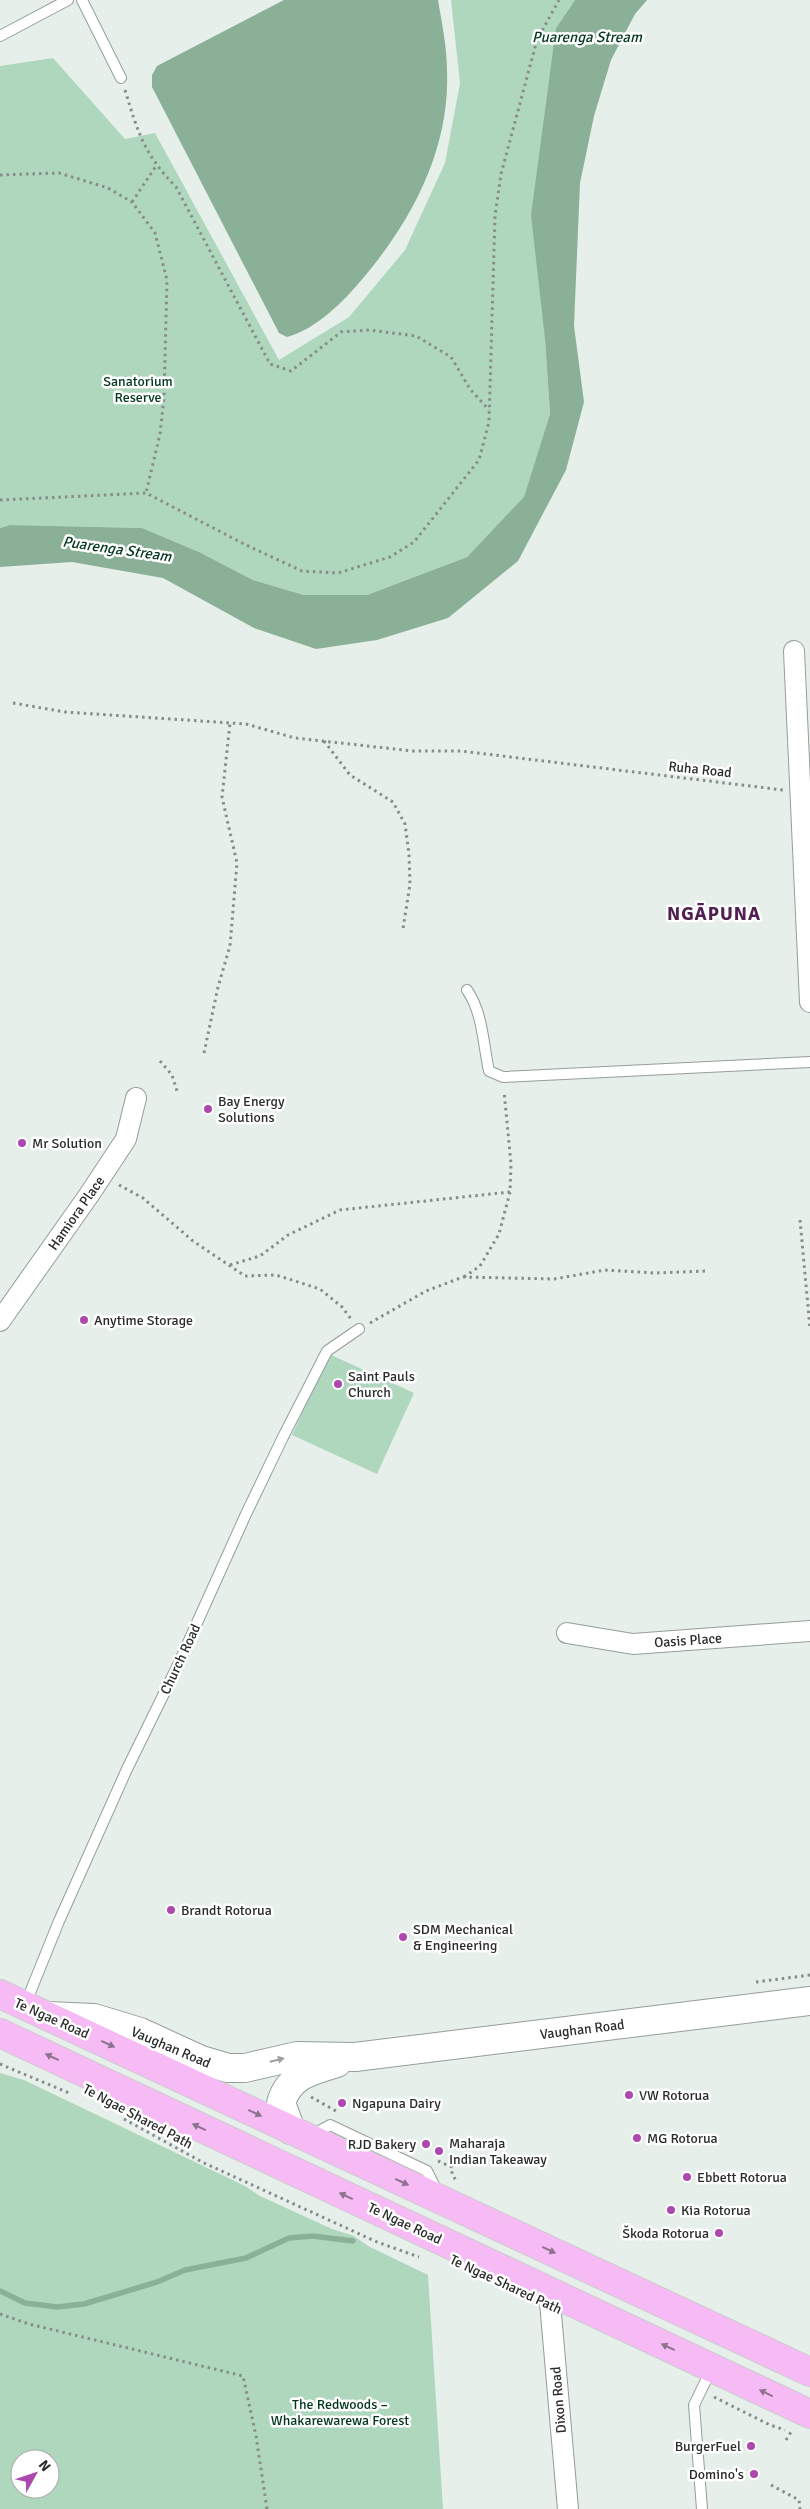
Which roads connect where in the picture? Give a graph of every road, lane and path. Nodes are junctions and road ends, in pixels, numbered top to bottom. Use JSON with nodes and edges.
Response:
{"nodes":[{"id":1,"x":68,"y":0,"type":"edge"},
{"id":2,"x":82,"y":0,"type":"edge"},
{"id":3,"x":559,"y":0,"type":"edge"},
{"id":4,"x":0,"y":36,"type":"edge"},
{"id":5,"x":121,"y":78,"type":"joint"},
{"id":6,"x":156,"y":166,"type":"junction"},
{"id":7,"x":0,"y":175,"type":"edge"},
{"id":8,"x":132,"y":202,"type":"junction"},
{"id":9,"x":489,"y":410,"type":"junction"},
{"id":10,"x":146,"y":493,"type":"junction"},
{"id":11,"x":0,"y":500,"type":"edge"},
{"id":12,"x":794,"y":651,"type":"dead end"},
{"id":13,"x":13,"y":702,"type":"dead end"},
{"id":14,"x":230,"y":723,"type":"junction"},
{"id":15,"x":324,"y":741,"type":"junction"},
{"id":16,"x":801,"y":792,"type":"junction"},
{"id":17,"x":403,"y":929,"type":"dead end"},
{"id":18,"x":467,"y":990,"type":"dead end"},
{"id":19,"x":810,"y":1002,"type":"edge"},
{"id":20,"x":204,"y":1053,"type":"dead end"},
{"id":21,"x":160,"y":1061,"type":"dead end"},
{"id":22,"x":810,"y":1062,"type":"edge"},
{"id":23,"x":503,"y":1077,"type":"junction"},
{"id":24,"x":177,"y":1091,"type":"dead end"},
{"id":25,"x":136,"y":1098,"type":"dead end"},
{"id":26,"x":102,"y":1176,"type":"junction"},
{"id":27,"x":510,"y":1192,"type":"junction"},
{"id":28,"x":800,"y":1220,"type":"dead end"},
{"id":29,"x":229,"y":1265,"type":"junction"},
{"id":30,"x":707,"y":1271,"type":"dead end"},
{"id":31,"x":463,"y":1277,"type":"junction"},
{"id":32,"x":0,"y":1322,"type":"edge"},
{"id":33,"x":810,"y":1328,"type":"edge"},
{"id":34,"x":359,"y":1329,"type":"junction"},
{"id":35,"x":810,"y":1630,"type":"edge"},
{"id":36,"x":568,"y":1634,"type":"dead end"},
{"id":37,"x":0,"y":1994,"type":"edge"},
{"id":38,"x":810,"y":2001,"type":"edge"},
{"id":39,"x":36,"y":2011,"type":"junction"},
{"id":40,"x":0,"y":2032,"type":"edge"},
{"id":41,"x":355,"y":2057,"type":"junction"},
{"id":42,"x":0,"y":2064,"type":"edge"},
{"id":43,"x":76,"y":2096,"type":"dead end"},
{"id":44,"x":119,"y":2116,"type":"dead end"},
{"id":45,"x":299,"y":2134,"type":"junction"},
{"id":46,"x":425,"y":2260,"type":"dead end"},
{"id":47,"x":549,"y":2291,"type":"junction"},
{"id":48,"x":0,"y":2314,"type":"edge"},
{"id":49,"x":810,"y":2372,"type":"edge"},
{"id":50,"x":707,"y":2379,"type":"junction"},
{"id":51,"x":770,"y":2425,"type":"junction"},
{"id":52,"x":800,"y":2427,"type":"edge"},
{"id":53,"x":768,"y":2431,"type":"dead end"},
{"id":54,"x":786,"y":2440,"type":"dead end"},
{"id":55,"x":771,"y":2485,"type":"dead end"},
{"id":56,"x":267,"y":2509,"type":"edge"},
{"id":57,"x":568,"y":2509,"type":"edge"},
{"id":58,"x":702,"y":2509,"type":"edge"},
{"id":59,"x":800,"y":2509,"type":"edge"}],
"edges":[{"from":1,"to":4,"type":"lane"},
{"from":2,"to":5,"type":"lane"},
{"from":3,"to":9,"type":"path"},
{"from":5,"to":6,"type":"path"},
{"from":6,"to":8,"type":"path"},
{"from":6,"to":9,"type":"path"},
{"from":7,"to":8,"type":"path"},
{"from":8,"to":10,"type":"path"},
{"from":9,"to":10,"type":"path"},
{"from":10,"to":11,"type":"path"},
{"from":12,"to":16,"type":"street"},
{"from":13,"to":14,"type":"path","name":"Ruha Road"},
{"from":14,"to":15,"type":"path","name":"Ruha Road"},
{"from":14,"to":20,"type":"path"},
{"from":15,"to":16,"type":"path","name":"Ruha Road"},
{"from":15,"to":17,"type":"path"},
{"from":16,"to":19,"type":"street"},
{"from":18,"to":23,"type":"lane"},
{"from":21,"to":24,"type":"path"},
{"from":22,"to":23,"type":"lane"},
{"from":23,"to":27,"type":"path"},
{"from":25,"to":26,"type":"street","name":"Hamiora Place"},
{"from":26,"to":29,"type":"path"},
{"from":26,"to":32,"type":"street","name":"Hamiora Place"},
{"from":27,"to":29,"type":"path"},
{"from":27,"to":31,"type":"path"},
{"from":28,"to":33,"type":"path"},
{"from":29,"to":34,"type":"path"},
{"from":30,"to":31,"type":"path"},
{"from":31,"to":34,"type":"path"},
{"from":34,"to":39,"type":"lane","name":"Church Road"},
{"from":35,"to":36,"type":"street","name":"Oasis Place"},
{"from":37,"to":39,"type":"highway","name":"Te Ngae Road"},
{"from":38,"to":41,"type":"street","name":"Vaughan Road"},
{"from":39,"to":41,"type":"street","name":"Vaughan Road","one_way":true},
{"from":39,"to":45,"type":"highway","name":"Te Ngae Road","one_way":true},
{"from":47,"to":40,"type":"highway","name":"Te Ngae Road","one_way":true},
{"from":41,"to":45,"type":"street","name":"Vaughan Road"},
{"from":42,"to":43,"type":"path","name":"Te Ngae Shared Path"},
{"from":44,"to":46,"type":"path","name":"Te Ngae Shared Path"},
{"from":45,"to":49,"type":"highway","name":"Te Ngae Road","one_way":true},
{"from":50,"to":47,"type":"highway","name":"Te Ngae Road","one_way":true},
{"from":47,"to":57,"type":"street","name":"Dixon Road"},
{"from":48,"to":56,"type":"path"},
{"from":50,"to":51,"type":"path"},
{"from":52,"to":50,"type":"highway","name":"Te Ngae Road","one_way":true},
{"from":50,"to":58,"type":"lane"},
{"from":51,"to":52,"type":"path"},
{"from":51,"to":53,"type":"path"},
{"from":52,"to":54,"type":"path"},
{"from":55,"to":59,"type":"path"}]}
